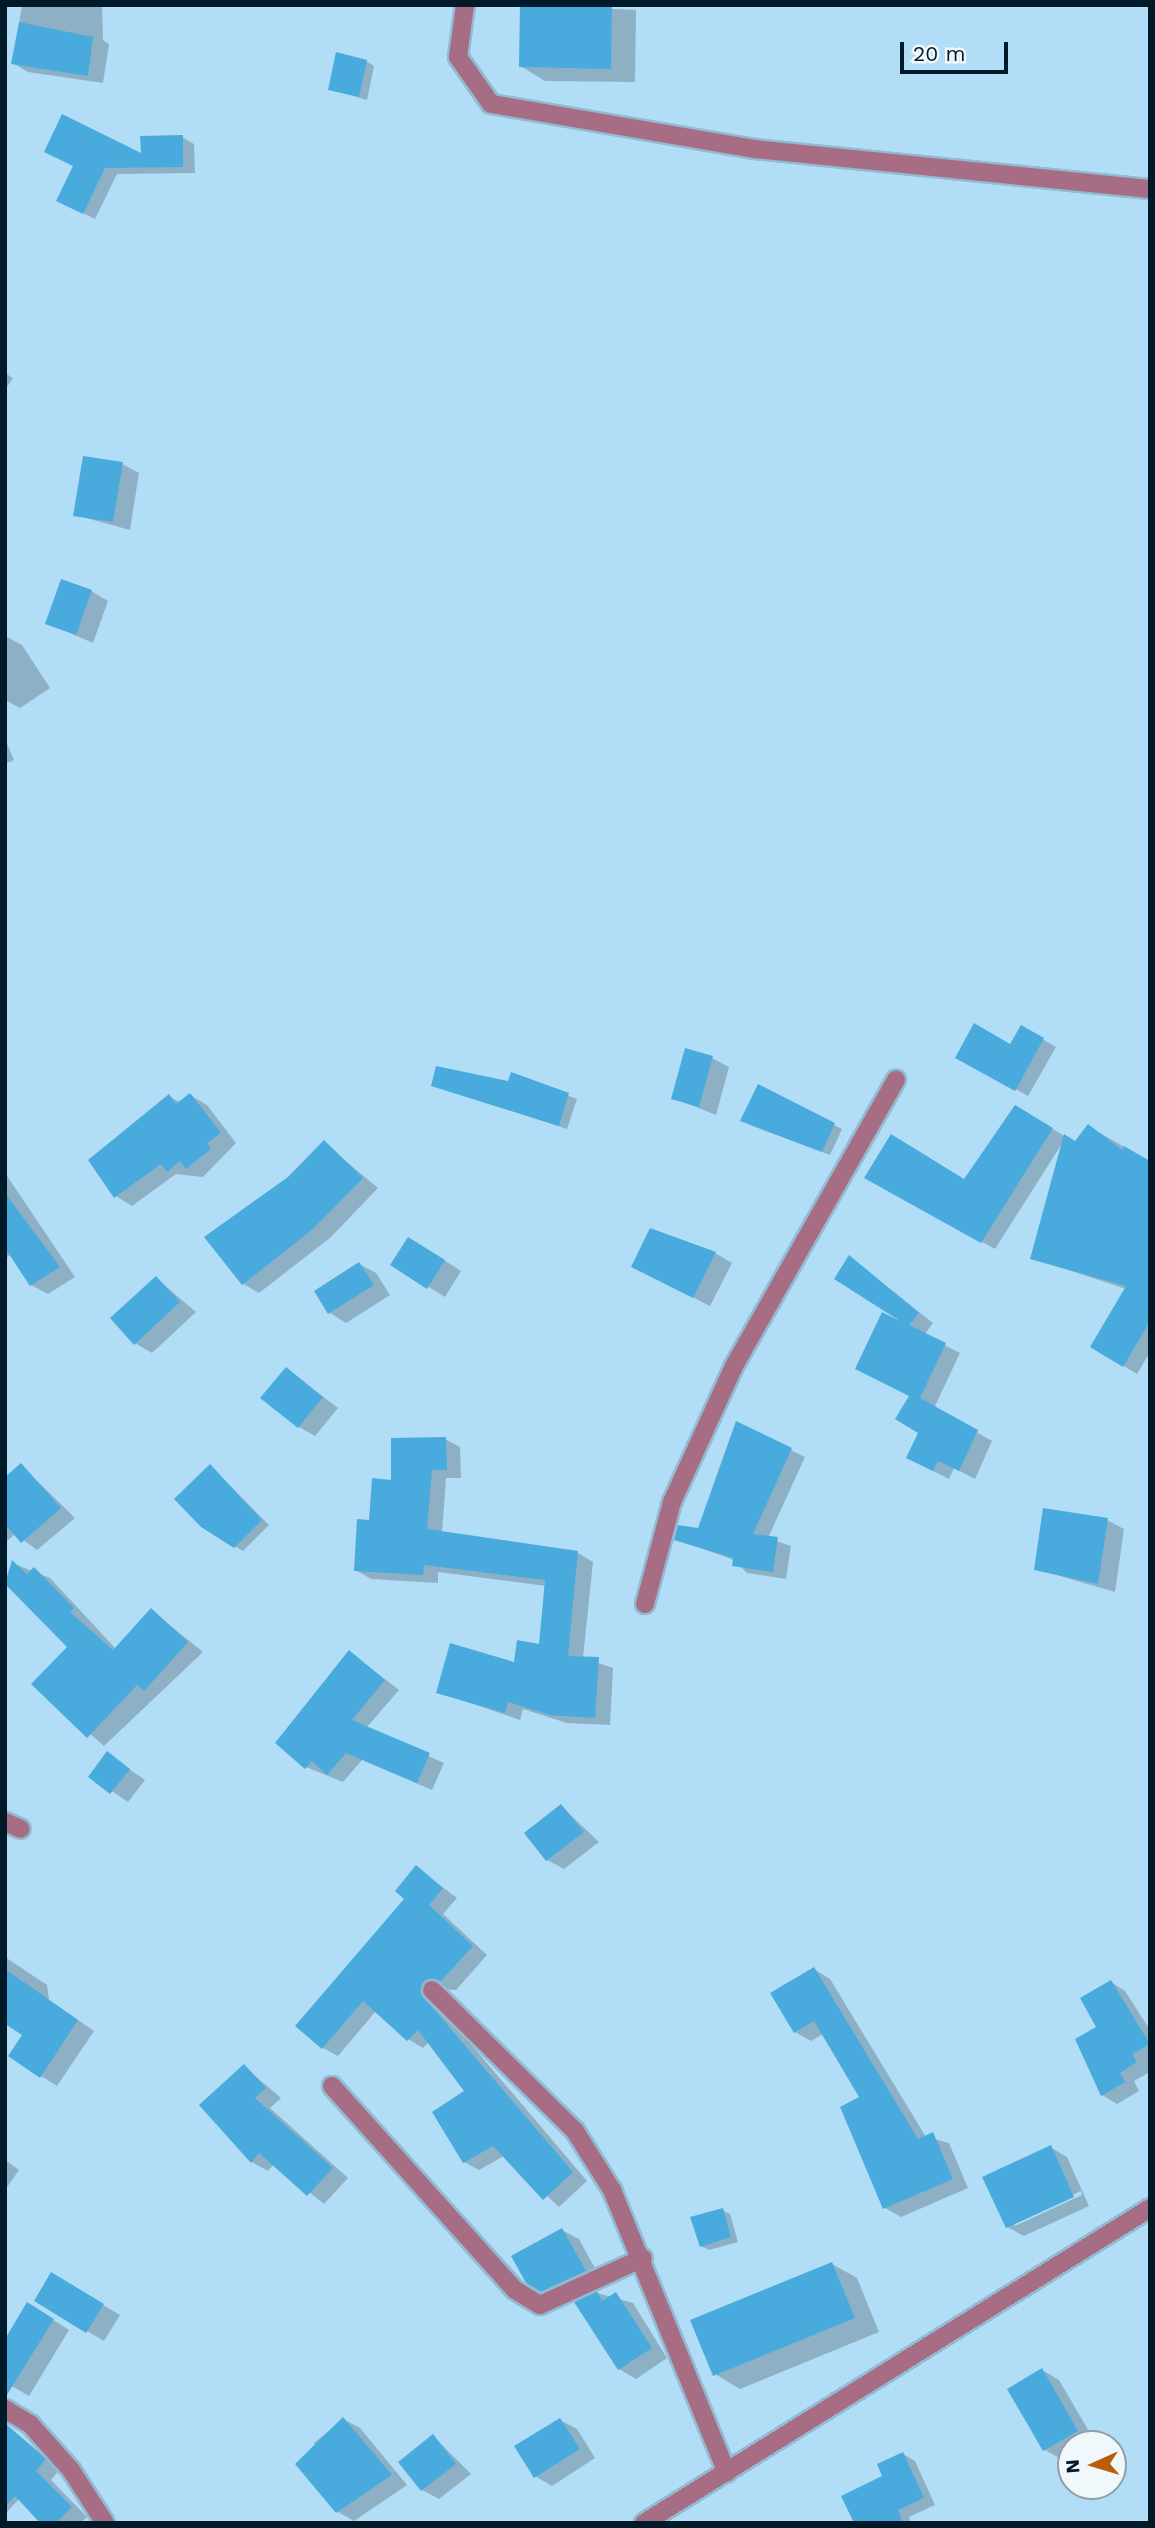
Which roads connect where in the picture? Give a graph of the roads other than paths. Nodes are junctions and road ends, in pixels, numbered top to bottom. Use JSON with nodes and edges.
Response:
{"nodes":[{"id":1,"x":466,"y":5,"type":"edge"},
{"id":2,"x":1150,"y":188,"type":"edge"},
{"id":3,"x":896,"y":1080,"type":"dead end"},
{"id":4,"x":645,"y":1604,"type":"dead end"},
{"id":5,"x":432,"y":1990,"type":"dead end"},
{"id":6,"x":332,"y":2086,"type":"dead end"},
{"id":7,"x":1150,"y":2208,"type":"edge"},
{"id":8,"x":643,"y":2258,"type":"junction"},
{"id":9,"x":5,"y":2409,"type":"edge"},
{"id":10,"x":727,"y":2473,"type":"junction"},
{"id":11,"x":106,"y":2523,"type":"edge"},
{"id":12,"x":643,"y":2523,"type":"edge"}],
"edges":[{"from":1,"to":2,"type":"street"},
{"from":3,"to":4,"type":"street"},
{"from":5,"to":8,"type":"street"},
{"from":6,"to":8,"type":"street"},
{"from":7,"to":10,"type":"street"},
{"from":8,"to":10,"type":"street"},
{"from":9,"to":11,"type":"street"},
{"from":10,"to":12,"type":"street"}]}
